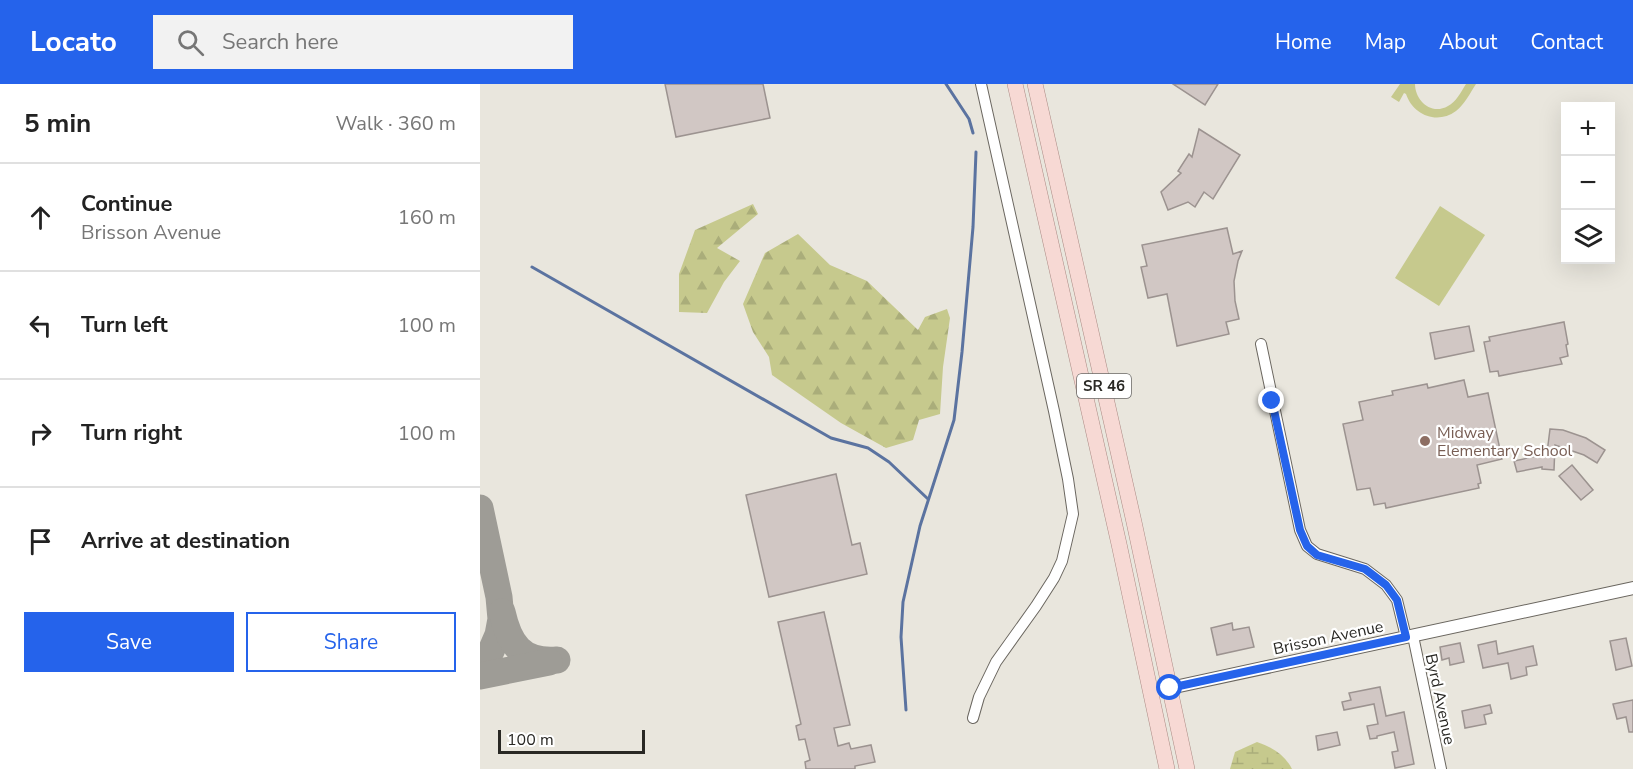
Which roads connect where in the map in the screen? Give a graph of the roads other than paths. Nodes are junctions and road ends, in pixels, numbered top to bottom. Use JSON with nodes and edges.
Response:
{"nodes":[{"id":1,"x":981,"y":84,"type":"edge"},
{"id":2,"x":1015,"y":84,"type":"edge"},
{"id":3,"x":1035,"y":84,"type":"edge"},
{"id":4,"x":1261,"y":344,"type":"dead end"},
{"id":5,"x":1633,"y":588,"type":"edge"},
{"id":6,"x":1409,"y":636,"type":"junction"},
{"id":7,"x":1170,"y":688,"type":"junction"},
{"id":8,"x":973,"y":718,"type":"dead end"},
{"id":9,"x":1167,"y":769,"type":"edge"},
{"id":10,"x":1187,"y":769,"type":"edge"},
{"id":11,"x":1441,"y":769,"type":"edge"}],
"edges":[{"from":1,"to":8,"type":"street"},
{"from":2,"to":9,"type":"main road","number":"SR 46"},
{"from":3,"to":7,"type":"main road","number":"SR 46"},
{"from":4,"to":6,"type":"street","name":"Byrd Avenue"},
{"from":5,"to":6,"type":"street","name":"Brisson Avenue"},
{"from":6,"to":7,"type":"street","name":"Brisson Avenue"},
{"from":6,"to":11,"type":"street","name":"Byrd Avenue"},
{"from":7,"to":10,"type":"main road","number":"SR 46"}]}
